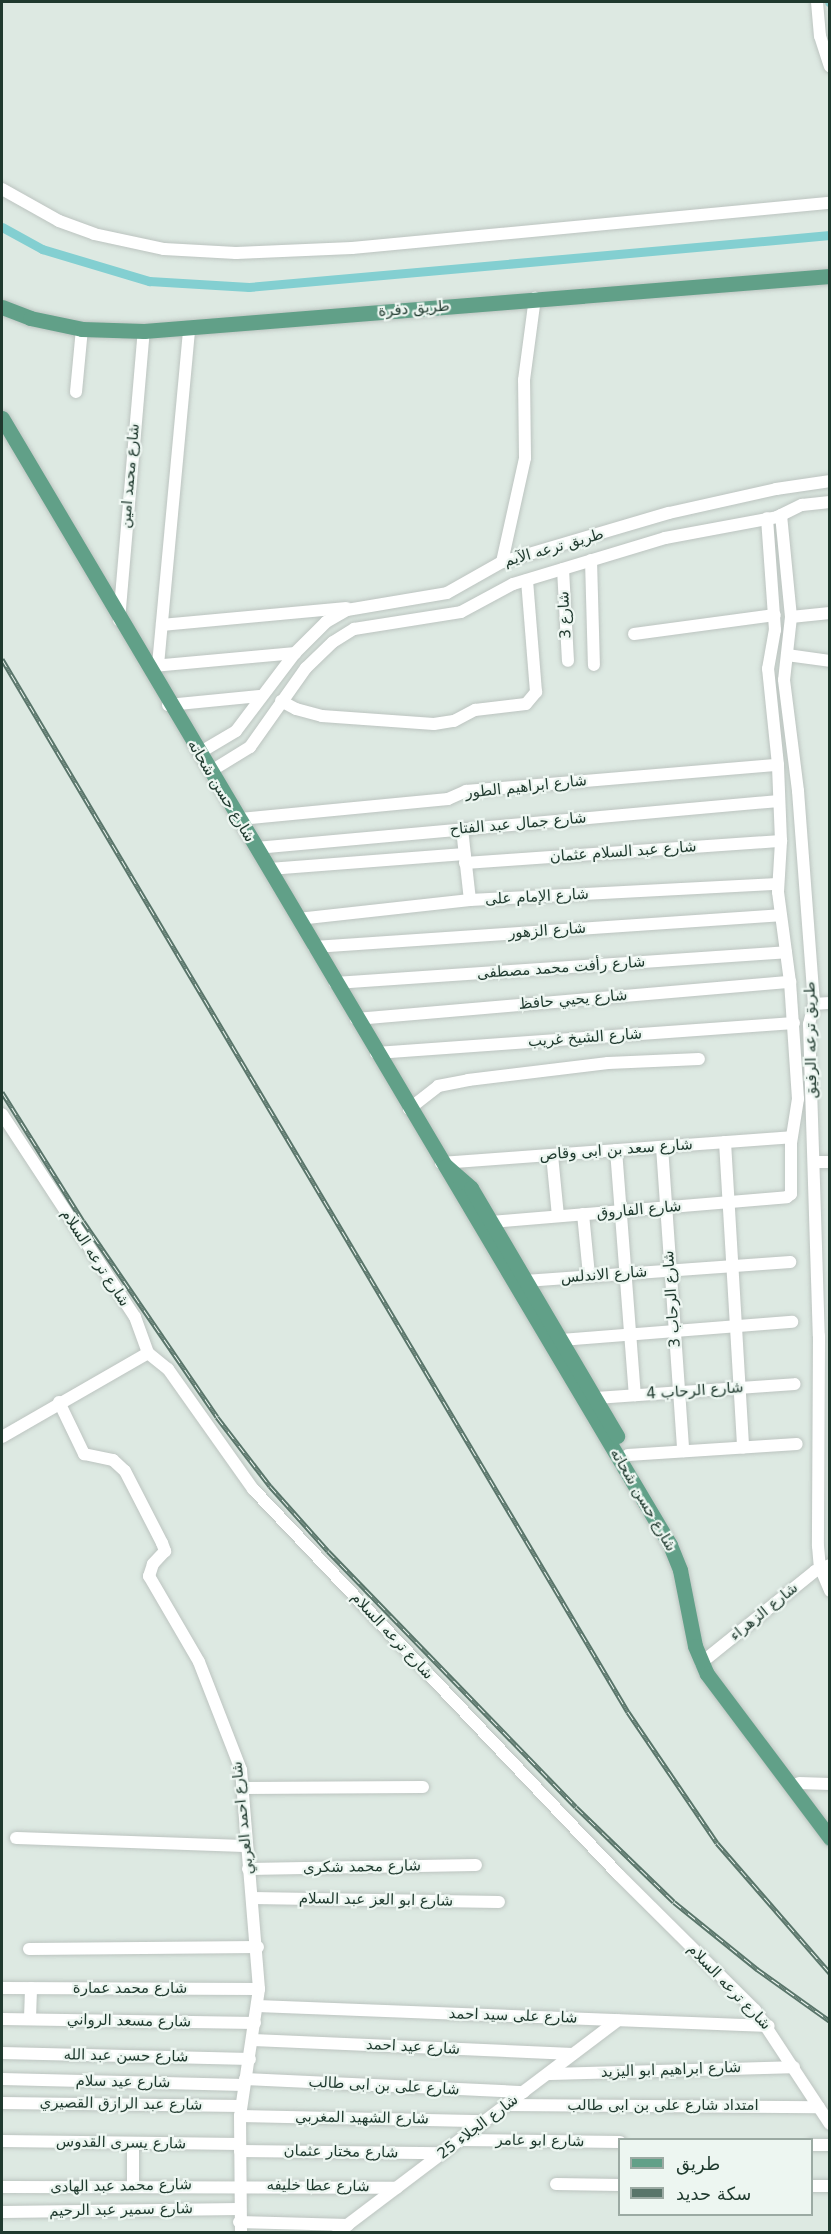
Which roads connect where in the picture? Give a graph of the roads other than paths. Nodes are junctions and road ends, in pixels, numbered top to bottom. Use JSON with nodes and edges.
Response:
{"nodes":[{"id":1,"x":817,"y":2,"type":"edge"},
{"id":2,"x":830,"y":66,"type":"edge"},
{"id":3,"x":2,"y":189,"type":"edge"},
{"id":4,"x":830,"y":203,"type":"edge"},
{"id":5,"x":830,"y":276,"type":"edge"},
{"id":6,"x":535,"y":298,"type":"junction"},
{"id":7,"x":2,"y":307,"type":"edge"},
{"id":8,"x":189,"y":328,"type":"junction"},
{"id":9,"x":82,"y":329,"type":"junction"},
{"id":10,"x":144,"y":331,"type":"junction"},
{"id":11,"x":76,"y":392,"type":"dead end"},
{"id":12,"x":2,"y":418,"type":"edge"},
{"id":13,"x":830,"y":481,"type":"edge"},
{"id":14,"x":830,"y":502,"type":"edge"},
{"id":15,"x":782,"y":515,"type":"junction"},
{"id":16,"x":767,"y":518,"type":"junction"},
{"id":17,"x":591,"y":560,"type":"junction"},
{"id":18,"x":502,"y":562,"type":"junction"},
{"id":19,"x":563,"y":569,"type":"junction"},
{"id":20,"x":528,"y":580,"type":"junction"},
{"id":21,"x":362,"y":606,"type":"junction"},
{"id":22,"x":830,"y":613,"type":"edge"},
{"id":23,"x":775,"y":615,"type":"junction"},
{"id":24,"x":791,"y":617,"type":"junction"},
{"id":25,"x":119,"y":622,"type":"junction"},
{"id":26,"x":162,"y":625,"type":"junction"},
{"id":27,"x":634,"y":634,"type":"dead end"},
{"id":28,"x":295,"y":653,"type":"junction"},
{"id":29,"x":787,"y":655,"type":"junction"},
{"id":30,"x":830,"y":660,"type":"edge"},
{"id":31,"x":568,"y":661,"type":"dead end"},
{"id":32,"x":594,"y":665,"type":"dead end"},
{"id":33,"x":152,"y":666,"type":"junction"},
{"id":34,"x":260,"y":696,"type":"junction"},
{"id":35,"x":281,"y":701,"type":"junction"},
{"id":36,"x":168,"y":705,"type":"junction"},
{"id":37,"x":199,"y":753,"type":"junction"},
{"id":38,"x":778,"y":765,"type":"junction"},
{"id":39,"x":211,"y":771,"type":"junction"},
{"id":40,"x":779,"y":801,"type":"junction"},
{"id":41,"x":240,"y":819,"type":"junction"},
{"id":42,"x":462,"y":829,"type":"junction"},
{"id":43,"x":781,"y":840,"type":"junction"},
{"id":44,"x":256,"y":848,"type":"junction"},
{"id":45,"x":465,"y":858,"type":"junction"},
{"id":46,"x":268,"y":869,"type":"junction"},
{"id":47,"x":778,"y":884,"type":"junction"},
{"id":48,"x":470,"y":900,"type":"junction"},
{"id":49,"x":780,"y":915,"type":"junction"},
{"id":50,"x":298,"y":920,"type":"junction"},
{"id":51,"x":314,"y":947,"type":"junction"},
{"id":52,"x":786,"y":952,"type":"junction"},
{"id":53,"x":790,"y":982,"type":"junction"},
{"id":54,"x":335,"y":983,"type":"junction"},
{"id":55,"x":830,"y":1003,"type":"edge"},
{"id":56,"x":813,"y":1004,"type":"junction"},
{"id":57,"x":356,"y":1019,"type":"junction"},
{"id":58,"x":794,"y":1023,"type":"junction"},
{"id":59,"x":376,"y":1053,"type":"junction"},
{"id":60,"x":699,"y":1059,"type":"dead end"},
{"id":61,"x":409,"y":1109,"type":"junction"},
{"id":62,"x":2,"y":1114,"type":"edge"},
{"id":63,"x":791,"y":1137,"type":"junction"},
{"id":64,"x":725,"y":1142,"type":"junction"},
{"id":65,"x":662,"y":1147,"type":"junction"},
{"id":66,"x":616,"y":1150,"type":"junction"},
{"id":67,"x":552,"y":1155,"type":"junction"},
{"id":68,"x":814,"y":1162,"type":"junction"},
{"id":69,"x":830,"y":1162,"type":"edge"},
{"id":70,"x":441,"y":1163,"type":"junction"},
{"id":71,"x":787,"y":1197,"type":"joint"},
{"id":72,"x":729,"y":1202,"type":"junction"},
{"id":73,"x":666,"y":1208,"type":"junction"},
{"id":74,"x":621,"y":1211,"type":"junction"},
{"id":75,"x":583,"y":1214,"type":"junction"},
{"id":76,"x":558,"y":1216,"type":"junction"},
{"id":77,"x":490,"y":1222,"type":"junction"},
{"id":78,"x":830,"y":1250,"type":"edge"},
{"id":79,"x":816,"y":1251,"type":"junction"},
{"id":80,"x":790,"y":1262,"type":"dead end"},
{"id":81,"x":732,"y":1266,"type":"junction"},
{"id":82,"x":670,"y":1270,"type":"junction"},
{"id":83,"x":626,"y":1273,"type":"junction"},
{"id":84,"x":589,"y":1275,"type":"junction"},
{"id":85,"x":525,"y":1281,"type":"junction"},
{"id":86,"x":792,"y":1322,"type":"dead end"},
{"id":87,"x":736,"y":1327,"type":"junction"},
{"id":88,"x":675,"y":1331,"type":"junction"},
{"id":89,"x":630,"y":1335,"type":"junction"},
{"id":90,"x":824,"y":1336,"type":"edge"},
{"id":91,"x":561,"y":1340,"type":"junction"},
{"id":92,"x":148,"y":1353,"type":"junction"},
{"id":93,"x":795,"y":1384,"type":"dead end"},
{"id":94,"x":740,"y":1388,"type":"junction"},
{"id":95,"x":679,"y":1392,"type":"junction"},
{"id":96,"x":635,"y":1395,"type":"junction"},
{"id":97,"x":596,"y":1398,"type":"junction"},
{"id":98,"x":59,"y":1402,"type":"junction"},
{"id":99,"x":2,"y":1437,"type":"edge"},
{"id":100,"x":797,"y":1444,"type":"dead end"},
{"id":101,"x":743,"y":1447,"type":"junction"},
{"id":102,"x":683,"y":1451,"type":"junction"},
{"id":103,"x":628,"y":1455,"type":"junction"},
{"id":104,"x":825,"y":1492,"type":"edge"},
{"id":105,"x":824,"y":1529,"type":"edge"},
{"id":106,"x":825,"y":1566,"type":"edge"},
{"id":107,"x":830,"y":1591,"type":"edge"},
{"id":108,"x":705,"y":1660,"type":"junction"},
{"id":109,"x":764,"y":1743,"type":"junction"},
{"id":110,"x":799,"y":1783,"type":"junction"},
{"id":111,"x":830,"y":1784,"type":"edge"},
{"id":112,"x":423,"y":1787,"type":"dead end"},
{"id":113,"x":242,"y":1788,"type":"junction"},
{"id":114,"x":829,"y":1832,"type":"edge"},
{"id":115,"x":16,"y":1838,"type":"dead end"},
{"id":116,"x":245,"y":1846,"type":"junction"},
{"id":117,"x":476,"y":1865,"type":"dead end"},
{"id":118,"x":248,"y":1869,"type":"junction"},
{"id":119,"x":252,"y":1899,"type":"junction"},
{"id":120,"x":499,"y":1902,"type":"dead end"},
{"id":121,"x":258,"y":1947,"type":"junction"},
{"id":122,"x":29,"y":1949,"type":"dead end"},
{"id":123,"x":2,"y":1988,"type":"edge"},
{"id":124,"x":31,"y":1988,"type":"junction"},
{"id":125,"x":259,"y":1989,"type":"junction"},
{"id":126,"x":257,"y":2006,"type":"junction"},
{"id":127,"x":2,"y":2019,"type":"edge"},
{"id":128,"x":30,"y":2019,"type":"junction"},
{"id":129,"x":618,"y":2020,"type":"junction"},
{"id":130,"x":255,"y":2023,"type":"junction"},
{"id":131,"x":769,"y":2026,"type":"junction"},
{"id":132,"x":253,"y":2040,"type":"junction"},
{"id":133,"x":2,"y":2053,"type":"edge"},
{"id":134,"x":573,"y":2054,"type":"junction"},
{"id":135,"x":250,"y":2060,"type":"junction"},
{"id":136,"x":794,"y":2067,"type":"junction"},
{"id":137,"x":548,"y":2074,"type":"junction"},
{"id":138,"x":2,"y":2079,"type":"edge"},
{"id":139,"x":244,"y":2082,"type":"junction"},
{"id":140,"x":524,"y":2092,"type":"junction"},
{"id":141,"x":2,"y":2103,"type":"edge"},
{"id":142,"x":507,"y":2105,"type":"junction"},
{"id":143,"x":819,"y":2107,"type":"junction"},
{"id":144,"x":240,"y":2111,"type":"junction"},
{"id":145,"x":485,"y":2121,"type":"junction"},
{"id":146,"x":830,"y":2124,"type":"edge"},
{"id":147,"x":460,"y":2140,"type":"junction"},
{"id":148,"x":2,"y":2141,"type":"edge"},
{"id":149,"x":618,"y":2142,"type":"edge"},
{"id":150,"x":133,"y":2143,"type":"junction"},
{"id":151,"x":813,"y":2145,"type":"edge"},
{"id":152,"x":830,"y":2145,"type":"edge"},
{"id":153,"x":240,"y":2148,"type":"junction"},
{"id":154,"x":443,"y":2153,"type":"junction"},
{"id":155,"x":556,"y":2184,"type":"dead end"},
{"id":156,"x":240,"y":2185,"type":"junction"},
{"id":157,"x":618,"y":2185,"type":"edge"},
{"id":158,"x":134,"y":2186,"type":"junction"},
{"id":159,"x":813,"y":2186,"type":"edge"},
{"id":160,"x":830,"y":2186,"type":"edge"},
{"id":161,"x":2,"y":2187,"type":"edge"},
{"id":162,"x":397,"y":2188,"type":"junction"},
{"id":163,"x":2,"y":2211,"type":"edge"},
{"id":164,"x":240,"y":2221,"type":"edge"},
{"id":165,"x":343,"y":2229,"type":"edge"}],
"edges":[{"from":1,"to":2,"type":"street"},
{"from":3,"to":4,"type":"street"},
{"from":5,"to":6,"type":"main road","name":"طريق دفرة"},
{"from":6,"to":8,"type":"main road","name":"طريق دفرة"},
{"from":6,"to":18,"type":"street"},
{"from":7,"to":9,"type":"main road","name":"طريق دفرة"},
{"from":8,"to":10,"type":"main road","name":"طريق دفرة"},
{"from":8,"to":26,"type":"street"},
{"from":9,"to":10,"type":"main road","name":"طريق دفرة"},
{"from":9,"to":11,"type":"street"},
{"from":10,"to":25,"type":"street","name":"شارع محمد امين"},
{"from":12,"to":25,"type":"main road","name":"شارع حسن شحاته"},
{"from":13,"to":18,"type":"street","name":"طريق ترعه الآيم"},
{"from":14,"to":15,"type":"street","name":"طريق ترعه الآيم"},
{"from":15,"to":16,"type":"street","name":"طريق ترعه الآيم"},
{"from":15,"to":24,"type":"street","name":"طريق ترعه الرفيق"},
{"from":16,"to":17,"type":"street","name":"طريق ترعه الآيم"},
{"from":16,"to":23,"type":"street","name":"طريق ترعه الرفيق"},
{"from":17,"to":19,"type":"street","name":"طريق ترعه الآيم"},
{"from":17,"to":32,"type":"street"},
{"from":18,"to":21,"type":"street","name":"طريق ترعه الآيم"},
{"from":19,"to":20,"type":"street","name":"طريق ترعه الآيم"},
{"from":19,"to":31,"type":"street","name":"شارع 3"},
{"from":20,"to":35,"type":"street","name":"طريق ترعه الآيم"},
{"from":20,"to":35,"type":"street"},
{"from":21,"to":26,"type":"street"},
{"from":21,"to":28,"type":"street","name":"طريق ترعه الآيم"},
{"from":22,"to":24,"type":"street"},
{"from":23,"to":27,"type":"street"},
{"from":23,"to":38,"type":"street","name":"طريق ترعه الرفيق"},
{"from":24,"to":29,"type":"street","name":"طريق ترعه الرفيق"},
{"from":25,"to":33,"type":"main road","name":"شارع حسن شحاته"},
{"from":26,"to":33,"type":"street"},
{"from":28,"to":33,"type":"street"},
{"from":28,"to":34,"type":"street","name":"طريق ترعه الآيم"},
{"from":29,"to":30,"type":"street"},
{"from":29,"to":56,"type":"street","name":"طريق ترعه الرفيق"},
{"from":33,"to":36,"type":"main road","name":"شارع حسن شحاته"},
{"from":34,"to":36,"type":"street"},
{"from":34,"to":37,"type":"street","name":"طريق ترعه الآيم"},
{"from":35,"to":39,"type":"street","name":"طريق ترعه الآيم"},
{"from":36,"to":37,"type":"main road","name":"شارع حسن شحاته"},
{"from":37,"to":39,"type":"main road","name":"شارع حسن شحاته"},
{"from":38,"to":40,"type":"street","name":"طريق ترعه الرفيق"},
{"from":38,"to":41,"type":"street","name":"شارع ابراهيم الطور"},
{"from":39,"to":41,"type":"main road","name":"شارع حسن شحاته"},
{"from":40,"to":42,"type":"street","name":"شارع جمال عبد الفتاح"},
{"from":40,"to":43,"type":"street","name":"طريق ترعه الرفيق"},
{"from":41,"to":44,"type":"main road","name":"شارع حسن شحاته"},
{"from":42,"to":44,"type":"street","name":"شارع جمال عبد الفتاح"},
{"from":42,"to":45,"type":"street"},
{"from":43,"to":45,"type":"street","name":"شارع عبد السلام عثمان"},
{"from":43,"to":47,"type":"street","name":"طريق ترعه الرفيق"},
{"from":44,"to":46,"type":"main road","name":"شارع حسن شحاته"},
{"from":45,"to":46,"type":"street","name":"شارع عبد السلام عثمان"},
{"from":45,"to":48,"type":"street"},
{"from":46,"to":50,"type":"main road","name":"شارع حسن شحاته"},
{"from":47,"to":48,"type":"street","name":"شارع الإمام على"},
{"from":47,"to":49,"type":"street","name":"طريق ترعه الرفيق"},
{"from":48,"to":50,"type":"street","name":"شارع الإمام على"},
{"from":49,"to":51,"type":"street","name":"شارع الزهور"},
{"from":49,"to":52,"type":"street","name":"طريق ترعه الرفيق"},
{"from":50,"to":51,"type":"main road","name":"شارع حسن شحاته"},
{"from":51,"to":54,"type":"main road","name":"شارع حسن شحاته"},
{"from":52,"to":53,"type":"street","name":"طريق ترعه الرفيق"},
{"from":52,"to":54,"type":"street","name":"شارع رأفت محمد مصطفى"},
{"from":53,"to":57,"type":"street","name":"شارع يحيي حافظ"},
{"from":53,"to":58,"type":"street","name":"طريق ترعه الرفيق"},
{"from":54,"to":57,"type":"main road","name":"شارع حسن شحاته"},
{"from":55,"to":56,"type":"street"},
{"from":56,"to":68,"type":"street","name":"طريق ترعه الرفيق"},
{"from":57,"to":59,"type":"main road","name":"شارع حسن شحاته"},
{"from":58,"to":59,"type":"street","name":"شارع الشيخ غريب"},
{"from":58,"to":63,"type":"street","name":"طريق ترعه الرفيق"},
{"from":59,"to":61,"type":"main road","name":"شارع حسن شحاته"},
{"from":60,"to":61,"type":"street"},
{"from":61,"to":70,"type":"main road","name":"شارع حسن شحاته"},
{"from":62,"to":92,"type":"street","name":"شارع ترعه السلام"},
{"from":63,"to":64,"type":"street","name":"شارع سعد بن ابى وقاص"},
{"from":63,"to":71,"type":"street","name":"طريق ترعه الرفيق"},
{"from":64,"to":65,"type":"street","name":"شارع سعد بن ابى وقاص"},
{"from":64,"to":72,"type":"street"},
{"from":65,"to":66,"type":"street","name":"شارع سعد بن ابى وقاص"},
{"from":65,"to":73,"type":"street","name":"شارع الرحاب 3"},
{"from":66,"to":67,"type":"street","name":"شارع سعد بن ابى وقاص"},
{"from":66,"to":74,"type":"street"},
{"from":67,"to":70,"type":"street","name":"شارع سعد بن ابى وقاص"},
{"from":67,"to":76,"type":"street"},
{"from":68,"to":69,"type":"street"},
{"from":68,"to":79,"type":"street","name":"طريق ترعه الرفيق"},
{"from":70,"to":77,"type":"main road","name":"شارع حسن شحاته"},
{"from":70,"to":108,"type":"main road","name":"شارع حسن شحاته"},
{"from":71,"to":72,"type":"street","name":"شارع الفاروق"},
{"from":72,"to":73,"type":"street","name":"شارع الفاروق"},
{"from":72,"to":81,"type":"street"},
{"from":73,"to":74,"type":"street","name":"شارع الفاروق"},
{"from":73,"to":82,"type":"street","name":"شارع الرحاب 3"},
{"from":74,"to":75,"type":"street","name":"شارع الفاروق"},
{"from":74,"to":83,"type":"street"},
{"from":75,"to":76,"type":"street","name":"شارع الفاروق"},
{"from":75,"to":84,"type":"street"},
{"from":76,"to":77,"type":"street","name":"شارع الفاروق"},
{"from":77,"to":85,"type":"main road","name":"شارع حسن شحاته"},
{"from":78,"to":79,"type":"street"},
{"from":79,"to":90,"type":"street","name":"طريق ترعه الرفيق"},
{"from":80,"to":81,"type":"street","name":"شارع الاندلس"},
{"from":81,"to":82,"type":"street","name":"شارع الاندلس"},
{"from":81,"to":87,"type":"street"},
{"from":82,"to":83,"type":"street","name":"شارع الاندلس"},
{"from":82,"to":88,"type":"street","name":"شارع الرحاب 3"},
{"from":83,"to":84,"type":"street","name":"شارع الاندلس"},
{"from":83,"to":89,"type":"street"},
{"from":84,"to":85,"type":"street","name":"شارع الاندلس"},
{"from":85,"to":91,"type":"main road","name":"شارع حسن شحاته"},
{"from":86,"to":87,"type":"street"},
{"from":87,"to":88,"type":"street"},
{"from":87,"to":94,"type":"street"},
{"from":88,"to":89,"type":"street"},
{"from":88,"to":95,"type":"street","name":"شارع الرحاب 3"},
{"from":89,"to":91,"type":"street"},
{"from":89,"to":96,"type":"street"},
{"from":90,"to":104,"type":"street","name":"طريق ترعه الرفيق"},
{"from":91,"to":97,"type":"main road","name":"شارع حسن شحاته"},
{"from":92,"to":98,"type":"street"},
{"from":92,"to":131,"type":"street","name":"شارع ترعه السلام"},
{"from":93,"to":94,"type":"street","name":"شارع الرحاب 4"},
{"from":94,"to":95,"type":"street","name":"شارع الرحاب 4"},
{"from":94,"to":101,"type":"street"},
{"from":95,"to":96,"type":"street","name":"شارع الرحاب 4"},
{"from":95,"to":102,"type":"street","name":"شارع الرحاب 3"},
{"from":96,"to":97,"type":"street","name":"شارع الرحاب 4"},
{"from":97,"to":103,"type":"main road","name":"شارع حسن شحاته"},
{"from":98,"to":99,"type":"street"},
{"from":98,"to":113,"type":"street","name":"شارع احمد العربي"},
{"from":100,"to":101,"type":"street"},
{"from":101,"to":102,"type":"street"},
{"from":102,"to":103,"type":"street"},
{"from":103,"to":108,"type":"main road","name":"شارع حسن شحاته"},
{"from":104,"to":105,"type":"street","name":"طريق ترعه الرفيق"},
{"from":105,"to":106,"type":"street","name":"طريق ترعه الرفيق"},
{"from":106,"to":107,"type":"street"},
{"from":106,"to":108,"type":"street","name":"شارع الزهراء"},
{"from":108,"to":109,"type":"main road","name":"شارع حسن شحاته"},
{"from":109,"to":110,"type":"main road","name":"شارع حسن شحاته"},
{"from":109,"to":114,"type":"main road","name":"شارع حسن شحاته"},
{"from":110,"to":111,"type":"street"},
{"from":110,"to":114,"type":"main road","name":"شارع حسن شحاته"},
{"from":112,"to":113,"type":"street"},
{"from":113,"to":116,"type":"street","name":"شارع احمد العربي"},
{"from":115,"to":116,"type":"street"},
{"from":116,"to":118,"type":"street","name":"شارع احمد العربي"},
{"from":117,"to":118,"type":"street","name":"شارع محمد شكرى"},
{"from":118,"to":119,"type":"street","name":"شارع احمد العربي"},
{"from":119,"to":120,"type":"street","name":"شارع ابو العز عبد السلام"},
{"from":119,"to":121,"type":"street","name":"شارع احمد العربي"},
{"from":121,"to":122,"type":"street"},
{"from":121,"to":125,"type":"street","name":"شارع احمد العربي"},
{"from":123,"to":124,"type":"street","name":"شارع محمد عمارة"},
{"from":124,"to":125,"type":"street","name":"شارع محمد عمارة"},
{"from":124,"to":128,"type":"street"},
{"from":125,"to":126,"type":"street","name":"شارع احمد العربي"},
{"from":126,"to":129,"type":"street","name":"شارع على سيد احمد"},
{"from":126,"to":130,"type":"street","name":"شارع احمد العربي"},
{"from":127,"to":128,"type":"street","name":"شارع مسعد الرواني"},
{"from":128,"to":130,"type":"street","name":"شارع مسعد الرواني"},
{"from":129,"to":131,"type":"street","name":"شارع على سيد احمد"},
{"from":129,"to":134,"type":"street","name":"شارع الجلاء 25"},
{"from":130,"to":132,"type":"street","name":"شارع احمد العربي"},
{"from":131,"to":136,"type":"street","name":"شارع ترعه السلام"},
{"from":132,"to":134,"type":"street","name":"شارع عيد احمد"},
{"from":132,"to":135,"type":"street","name":"شارع احمد العربي"},
{"from":133,"to":135,"type":"street","name":"شارع حسن عبد الله"},
{"from":134,"to":137,"type":"street","name":"شارع الجلاء 25"},
{"from":135,"to":139,"type":"street","name":"شارع احمد العربي"},
{"from":136,"to":137,"type":"street","name":"شارع ابراهيم ابو اليزيد"},
{"from":136,"to":143,"type":"street","name":"شارع ترعه السلام"},
{"from":137,"to":140,"type":"street","name":"شارع الجلاء 25"},
{"from":138,"to":139,"type":"street","name":"شارع عيد سلام"},
{"from":139,"to":140,"type":"street","name":"شارع على بن ابى طالب"},
{"from":139,"to":144,"type":"street","name":"شارع احمد العربي"},
{"from":140,"to":142,"type":"street","name":"شارع الجلاء 25"},
{"from":141,"to":144,"type":"street","name":"شارع عبد الرازق القصيري"},
{"from":142,"to":143,"type":"street","name":"امتداد شارع على بن ابى طالب"},
{"from":142,"to":145,"type":"street","name":"شارع الجلاء 25"},
{"from":143,"to":146,"type":"street","name":"شارع ترعه السلام"},
{"from":144,"to":145,"type":"street","name":"شارع الشهيد المغربي"},
{"from":144,"to":153,"type":"street","name":"شارع احمد العربي"},
{"from":145,"to":147,"type":"street","name":"شارع الجلاء 25"},
{"from":147,"to":149,"type":"street","name":"شارع ابو عامر"},
{"from":147,"to":154,"type":"street","name":"شارع الجلاء 25"},
{"from":148,"to":150,"type":"street","name":"شارع يسرى القدوس"},
{"from":150,"to":153,"type":"street","name":"شارع يسرى القدوس"},
{"from":150,"to":158,"type":"street"},
{"from":151,"to":152,"type":"street"},
{"from":153,"to":154,"type":"street","name":"شارع مختار عثمان"},
{"from":153,"to":156,"type":"street","name":"شارع احمد العربي"},
{"from":154,"to":162,"type":"street","name":"شارع الجلاء 25"},
{"from":155,"to":157,"type":"street"},
{"from":156,"to":158,"type":"street","name":"شارع محمد عبد الهادى"},
{"from":156,"to":162,"type":"street","name":"شارع عطا خليفه"},
{"from":156,"to":164,"type":"street","name":"شارع احمد العربي"},
{"from":158,"to":161,"type":"street","name":"شارع محمد عبد الهادى"},
{"from":159,"to":160,"type":"street"},
{"from":162,"to":165,"type":"street","name":"شارع الجلاء 25"},
{"from":163,"to":164,"type":"street","name":"شارع سمير عبد الرحيم"},
{"from":164,"to":165,"type":"street","name":"شارع سمير عبد الرحيم"}]}
